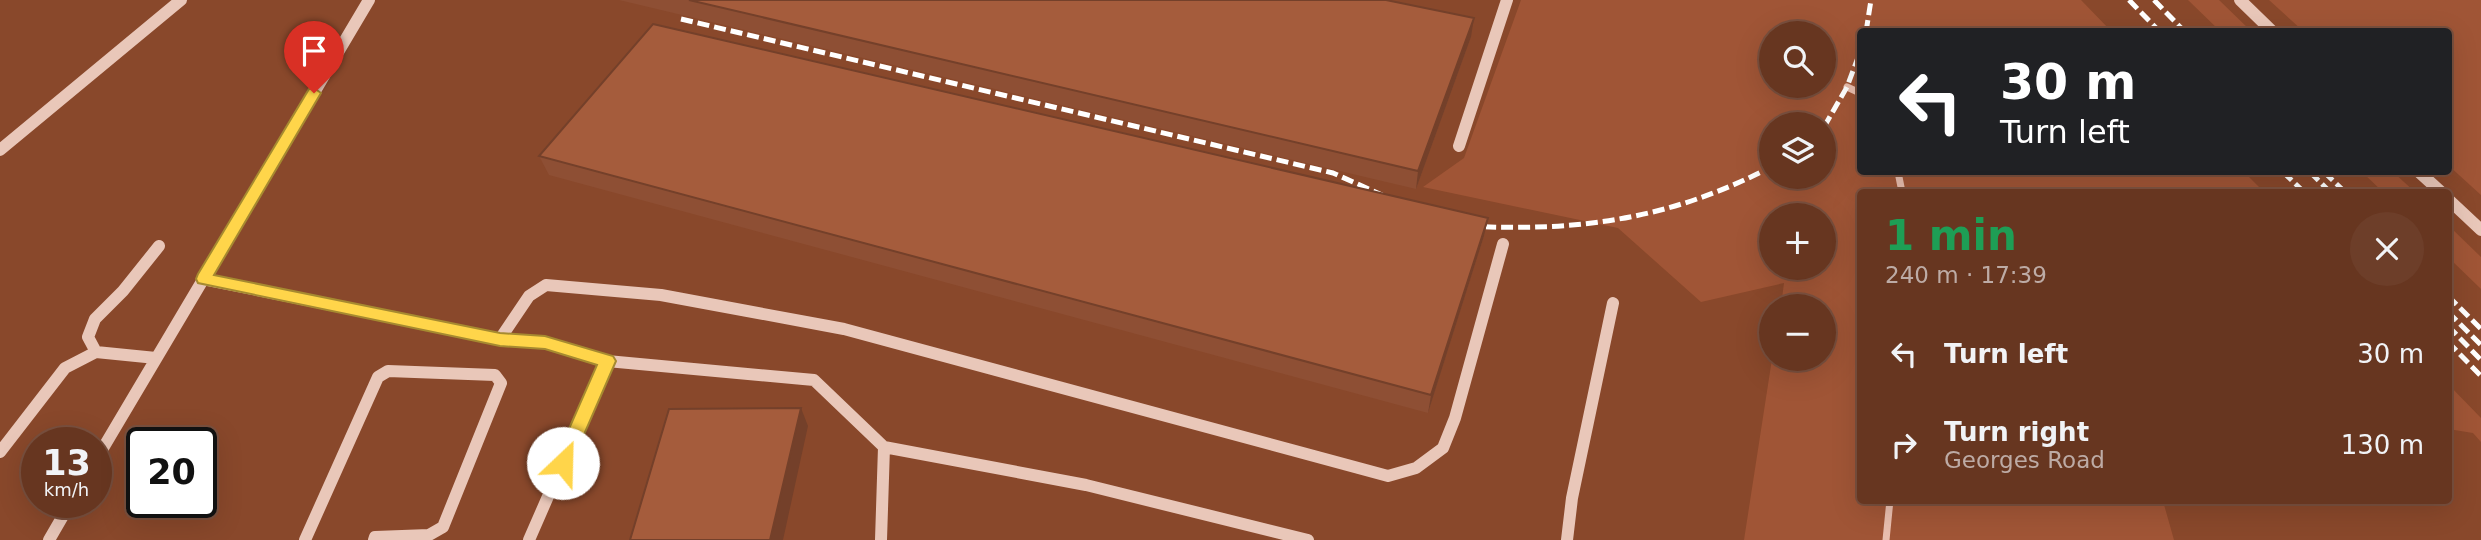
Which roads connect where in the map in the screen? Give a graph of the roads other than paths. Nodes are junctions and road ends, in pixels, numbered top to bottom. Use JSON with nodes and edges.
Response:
{"nodes":[{"id":1,"x":181,"y":0,"type":"edge"},
{"id":2,"x":369,"y":0,"type":"edge"},
{"id":3,"x":1507,"y":0,"type":"edge"},
{"id":4,"x":2240,"y":0,"type":"edge"},
{"id":5,"x":2269,"y":28,"type":"edge"},
{"id":6,"x":1459,"y":146,"type":"dead end"},
{"id":7,"x":0,"y":150,"type":"edge"},
{"id":8,"x":2423,"y":175,"type":"edge"},
{"id":9,"x":2438,"y":189,"type":"edge"},
{"id":10,"x":2452,"y":203,"type":"edge"},
{"id":11,"x":2481,"y":230,"type":"edge"},
{"id":12,"x":1503,"y":244,"type":"dead end"},
{"id":13,"x":159,"y":246,"type":"dead end"},
{"id":14,"x":204,"y":279,"type":"junction"},
{"id":15,"x":1613,"y":303,"type":"dead end"},
{"id":16,"x":500,"y":339,"type":"junction"},
{"id":17,"x":96,"y":352,"type":"junction"},
{"id":18,"x":156,"y":358,"type":"junction"},
{"id":19,"x":607,"y":361,"type":"junction"},
{"id":20,"x":112,"y":433,"type":"edge"},
{"id":21,"x":884,"y":447,"type":"junction"},
{"id":22,"x":0,"y":452,"type":"edge"},
{"id":23,"x":62,"y":518,"type":"edge"},
{"id":24,"x":49,"y":540,"type":"edge"},
{"id":25,"x":305,"y":540,"type":"edge"},
{"id":26,"x":374,"y":540,"type":"edge"},
{"id":27,"x":530,"y":540,"type":"edge"},
{"id":28,"x":881,"y":540,"type":"edge"},
{"id":29,"x":1308,"y":540,"type":"edge"},
{"id":30,"x":1567,"y":540,"type":"edge"}],
"edges":[{"from":1,"to":7,"type":"street"},
{"from":2,"to":14,"type":"street"},
{"from":3,"to":6,"type":"street"},
{"from":4,"to":5,"type":"street"},
{"from":8,"to":9,"type":"street"},
{"from":10,"to":11,"type":"street"},
{"from":12,"to":16,"type":"street"},
{"from":13,"to":17,"type":"street"},
{"from":14,"to":16,"type":"street"},
{"from":14,"to":18,"type":"street"},
{"from":15,"to":30,"type":"street"},
{"from":16,"to":19,"type":"street"},
{"from":17,"to":18,"type":"street"},
{"from":17,"to":22,"type":"street"},
{"from":18,"to":20,"type":"street"},
{"from":19,"to":21,"type":"street"},
{"from":19,"to":27,"type":"street"},
{"from":21,"to":28,"type":"street"},
{"from":21,"to":29,"type":"street"},
{"from":23,"to":24,"type":"street"},
{"from":25,"to":26,"type":"street"}]}
